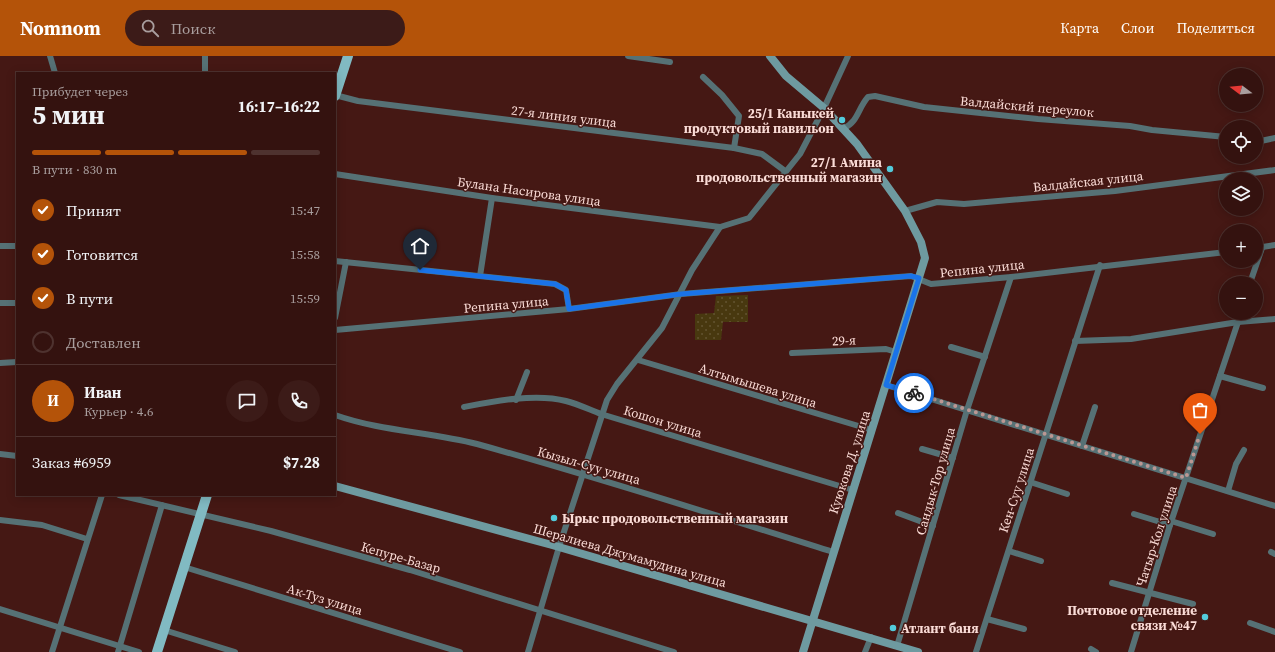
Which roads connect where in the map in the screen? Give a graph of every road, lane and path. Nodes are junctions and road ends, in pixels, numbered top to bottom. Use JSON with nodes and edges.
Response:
{"nodes":[{"id":1,"x":50,"y":56,"type":"edge"},
{"id":2,"x":205,"y":56,"type":"edge"},
{"id":3,"x":348,"y":56,"type":"edge"},
{"id":4,"x":628,"y":56,"type":"edge"},
{"id":5,"x":770,"y":56,"type":"edge"},
{"id":6,"x":848,"y":56,"type":"edge"},
{"id":7,"x":670,"y":62,"type":"dead end"},
{"id":8,"x":55,"y":72,"type":"edge"},
{"id":9,"x":205,"y":72,"type":"edge"},
{"id":10,"x":703,"y":77,"type":"dead end"},
{"id":11,"x":336,"y":92,"type":"edge"},
{"id":12,"x":336,"y":95,"type":"edge"},
{"id":13,"x":824,"y":108,"type":"junction"},
{"id":14,"x":844,"y":128,"type":"junction"},
{"id":15,"x":1219,"y":136,"type":"edge"},
{"id":16,"x":1275,"y":138,"type":"edge"},
{"id":17,"x":1263,"y":141,"type":"edge"},
{"id":18,"x":734,"y":148,"type":"junction"},
{"id":19,"x":1275,"y":170,"type":"edge"},
{"id":20,"x":785,"y":171,"type":"junction"},
{"id":21,"x":336,"y":174,"type":"edge"},
{"id":22,"x":492,"y":198,"type":"junction"},
{"id":23,"x":905,"y":211,"type":"junction"},
{"id":24,"x":720,"y":227,"type":"junction"},
{"id":25,"x":1275,"y":245,"type":"edge"},
{"id":26,"x":0,"y":246,"type":"edge"},
{"id":27,"x":16,"y":246,"type":"edge"},
{"id":28,"x":1263,"y":247,"type":"edge"},
{"id":29,"x":1219,"y":253,"type":"edge"},
{"id":30,"x":336,"y":261,"type":"edge"},
{"id":31,"x":346,"y":262,"type":"junction"},
{"id":32,"x":1100,"y":265,"type":"junction"},
{"id":33,"x":480,"y":276,"type":"junction"},
{"id":34,"x":1012,"y":277,"type":"junction"},
{"id":35,"x":919,"y":278,"type":"junction"},
{"id":36,"x":681,"y":294,"type":"junction"},
{"id":37,"x":16,"y":303,"type":"edge"},
{"id":38,"x":0,"y":304,"type":"edge"},
{"id":39,"x":569,"y":309,"type":"junction"},
{"id":40,"x":336,"y":313,"type":"edge"},
{"id":41,"x":1275,"y":319,"type":"edge"},
{"id":42,"x":1238,"y":322,"type":"junction"},
{"id":43,"x":336,"y":330,"type":"edge"},
{"id":44,"x":1075,"y":342,"type":"junction"},
{"id":45,"x":951,"y":347,"type":"dead end"},
{"id":46,"x":896,"y":352,"type":"junction"},
{"id":47,"x":792,"y":353,"type":"dead end"},
{"id":48,"x":985,"y":357,"type":"junction"},
{"id":49,"x":638,"y":360,"type":"junction"},
{"id":50,"x":16,"y":362,"type":"edge"},
{"id":51,"x":0,"y":363,"type":"edge"},
{"id":52,"x":527,"y":372,"type":"dead end"},
{"id":53,"x":1220,"y":376,"type":"junction"},
{"id":54,"x":886,"y":385,"type":"junction"},
{"id":55,"x":1263,"y":388,"type":"dead end"},
{"id":56,"x":516,"y":400,"type":"junction"},
{"id":57,"x":464,"y":407,"type":"dead end"},
{"id":58,"x":1095,"y":407,"type":"dead end"},
{"id":59,"x":967,"y":410,"type":"junction"},
{"id":60,"x":601,"y":414,"type":"junction"},
{"id":61,"x":336,"y":415,"type":"edge"},
{"id":62,"x":872,"y":430,"type":"junction"},
{"id":63,"x":1045,"y":434,"type":"junction"},
{"id":64,"x":1082,"y":446,"type":"junction"},
{"id":65,"x":922,"y":449,"type":"dead end"},
{"id":66,"x":1244,"y":450,"type":"dead end"},
{"id":67,"x":0,"y":454,"type":"edge"},
{"id":68,"x":16,"y":456,"type":"edge"},
{"id":69,"x":953,"y":458,"type":"junction"},
{"id":70,"x":583,"y":473,"type":"junction"},
{"id":71,"x":1186,"y":478,"type":"junction"},
{"id":72,"x":1030,"y":482,"type":"junction"},
{"id":73,"x":336,"y":486,"type":"edge"},
{"id":74,"x":853,"y":490,"type":"junction"},
{"id":75,"x":1228,"y":491,"type":"junction"},
{"id":76,"x":1067,"y":494,"type":"dead end"},
{"id":77,"x":102,"y":496,"type":"edge"},
{"id":78,"x":123,"y":496,"type":"edge"},
{"id":79,"x":207,"y":496,"type":"edge"},
{"id":80,"x":162,"y":505,"type":"junction"},
{"id":81,"x":1275,"y":506,"type":"edge"},
{"id":82,"x":898,"y":513,"type":"dead end"},
{"id":83,"x":201,"y":514,"type":"junction"},
{"id":84,"x":1134,"y":514,"type":"dead end"},
{"id":85,"x":0,"y":520,"type":"edge"},
{"id":86,"x":1170,"y":523,"type":"junction"},
{"id":87,"x":933,"y":526,"type":"junction"},
{"id":88,"x":1213,"y":534,"type":"dead end"},
{"id":89,"x":87,"y":539,"type":"junction"},
{"id":90,"x":559,"y":547,"type":"junction"},
{"id":91,"x":1008,"y":551,"type":"junction"},
{"id":92,"x":833,"y":552,"type":"junction"},
{"id":93,"x":1041,"y":561,"type":"dead end"},
{"id":94,"x":184,"y":567,"type":"junction"},
{"id":95,"x":1112,"y":583,"type":"dead end"},
{"id":96,"x":1150,"y":592,"type":"junction"},
{"id":97,"x":1193,"y":604,"type":"dead end"},
{"id":98,"x":0,"y":609,"type":"edge"},
{"id":99,"x":541,"y":610,"type":"junction"},
{"id":100,"x":987,"y":619,"type":"junction"},
{"id":101,"x":813,"y":620,"type":"junction"},
{"id":102,"x":1250,"y":623,"type":"dead end"},
{"id":103,"x":59,"y":629,"type":"junction"},
{"id":104,"x":1024,"y":629,"type":"dead end"},
{"id":105,"x":164,"y":630,"type":"junction"},
{"id":106,"x":1275,"y":632,"type":"edge"},
{"id":107,"x":871,"y":638,"type":"junction"},
{"id":108,"x":897,"y":646,"type":"junction"},
{"id":109,"x":119,"y":649,"type":"edge"},
{"id":110,"x":52,"y":652,"type":"edge"},
{"id":111,"x":139,"y":652,"type":"edge"},
{"id":112,"x":157,"y":652,"type":"edge"},
{"id":113,"x":235,"y":652,"type":"edge"},
{"id":114,"x":460,"y":652,"type":"edge"},
{"id":115,"x":528,"y":652,"type":"edge"},
{"id":116,"x":674,"y":652,"type":"edge"},
{"id":117,"x":803,"y":652,"type":"edge"},
{"id":118,"x":865,"y":652,"type":"edge"},
{"id":119,"x":918,"y":652,"type":"edge"},
{"id":120,"x":976,"y":652,"type":"edge"},
{"id":121,"x":1130,"y":652,"type":"edge"}],
"edges":[{"from":1,"to":8,"type":"street"},
{"from":2,"to":9,"type":"street"},
{"from":3,"to":11,"type":"main road"},
{"from":4,"to":7,"type":"street"},
{"from":5,"to":13,"type":"street"},
{"from":6,"to":13,"type":"street"},
{"from":10,"to":18,"type":"street"},
{"from":12,"to":18,"type":"street","name":"27-я линия улица"},
{"from":13,"to":14,"type":"street"},
{"from":13,"to":20,"type":"street"},
{"from":14,"to":15,"type":"street","name":"Валдайский переулок"},
{"from":14,"to":23,"type":"street"},
{"from":16,"to":17,"type":"street"},
{"from":18,"to":20,"type":"street","name":"27-я линия улица"},
{"from":19,"to":23,"type":"street","name":"Валдайская улица"},
{"from":20,"to":24,"type":"street"},
{"from":21,"to":22,"type":"street","name":"Булана Насирова улица"},
{"from":22,"to":24,"type":"street","name":"Булана Насирова улица"},
{"from":22,"to":33,"type":"street"},
{"from":23,"to":35,"type":"street"},
{"from":24,"to":36,"type":"street"},
{"from":25,"to":28,"type":"street"},
{"from":26,"to":27,"type":"street"},
{"from":29,"to":32,"type":"street","name":"Репина улица"},
{"from":30,"to":31,"type":"street"},
{"from":31,"to":33,"type":"street"},
{"from":31,"to":40,"type":"street"},
{"from":32,"to":34,"type":"street","name":"Репина улица"},
{"from":32,"to":44,"type":"street","name":"Кен-Суу улица"},
{"from":33,"to":39,"type":"street"},
{"from":34,"to":35,"type":"street","name":"Репина улица"},
{"from":34,"to":48,"type":"street","name":"Сандык-Тор улица"},
{"from":35,"to":36,"type":"street","name":"Репина улица"},
{"from":35,"to":46,"type":"street","name":"Куюкова Д. улица"},
{"from":36,"to":39,"type":"street","name":"Репина улица"},
{"from":36,"to":49,"type":"street"},
{"from":37,"to":38,"type":"street"},
{"from":39,"to":43,"type":"street","name":"Репина улица"},
{"from":41,"to":42,"type":"street"},
{"from":42,"to":44,"type":"street"},
{"from":42,"to":53,"type":"street","name":"Чатыр-Кол улица"},
{"from":44,"to":63,"type":"street","name":"Кен-Суу улица"},
{"from":45,"to":48,"type":"street"},
{"from":46,"to":47,"type":"street","name":"29-я"},
{"from":46,"to":54,"type":"street","name":"Куюкова Д. улица"},
{"from":48,"to":59,"type":"street","name":"Сандык-Тор улица"},
{"from":49,"to":60,"type":"street"},
{"from":49,"to":62,"type":"street","name":"Алтымышева улица"},
{"from":50,"to":51,"type":"street"},
{"from":52,"to":56,"type":"street"},
{"from":53,"to":55,"type":"street"},
{"from":53,"to":71,"type":"street","name":"Чатыр-Кол улица"},
{"from":54,"to":59,"type":"street"},
{"from":54,"to":62,"type":"street","name":"Куюкова Д. улица"},
{"from":56,"to":57,"type":"street","name":"Кошон улица"},
{"from":56,"to":60,"type":"street","name":"Кошон улица"},
{"from":58,"to":64,"type":"street"},
{"from":59,"to":63,"type":"street"},
{"from":59,"to":69,"type":"street","name":"Сандык-Тор улица"},
{"from":60,"to":70,"type":"street"},
{"from":60,"to":74,"type":"street","name":"Кошон улица"},
{"from":61,"to":70,"type":"street","name":"Кызыл-Суу улица"},
{"from":62,"to":74,"type":"street","name":"Куюкова Д. улица"},
{"from":63,"to":64,"type":"street"},
{"from":63,"to":72,"type":"street","name":"Кен-Суу улица"},
{"from":64,"to":71,"type":"street"},
{"from":65,"to":69,"type":"street"},
{"from":66,"to":75,"type":"street"},
{"from":67,"to":68,"type":"street"},
{"from":69,"to":87,"type":"street","name":"Сандык-Тор улица"},
{"from":70,"to":90,"type":"street"},
{"from":70,"to":92,"type":"street","name":"Кызыл-Суу улица"},
{"from":71,"to":75,"type":"street"},
{"from":71,"to":86,"type":"street","name":"Чатыр-Кол улица"},
{"from":72,"to":76,"type":"street"},
{"from":72,"to":91,"type":"street","name":"Кен-Суу улица"},
{"from":73,"to":90,"type":"street","name":"Шералиева Джумамудина улица"},
{"from":74,"to":92,"type":"street","name":"Куюкова Д. улица"},
{"from":75,"to":81,"type":"street"},
{"from":77,"to":89,"type":"street"},
{"from":78,"to":80,"type":"street","name":"Кепуре-Базар"},
{"from":79,"to":83,"type":"main road"},
{"from":80,"to":83,"type":"street","name":"Кепуре-Базар"},
{"from":80,"to":109,"type":"street"},
{"from":82,"to":87,"type":"street"},
{"from":83,"to":94,"type":"main road"},
{"from":83,"to":99,"type":"street","name":"Кепуре-Базар"},
{"from":84,"to":86,"type":"street"},
{"from":85,"to":89,"type":"street"},
{"from":86,"to":88,"type":"street"},
{"from":86,"to":96,"type":"street","name":"Чатыр-Кол улица"},
{"from":87,"to":108,"type":"street","name":"Сандык-Тор улица"},
{"from":89,"to":103,"type":"street"},
{"from":90,"to":99,"type":"street"},
{"from":90,"to":101,"type":"street","name":"Шералиева Джумамудина улица"},
{"from":91,"to":93,"type":"street"},
{"from":91,"to":100,"type":"street","name":"Кен-Суу улица"},
{"from":92,"to":101,"type":"street","name":"Куюкова Д. улица"},
{"from":94,"to":105,"type":"main road"},
{"from":94,"to":114,"type":"street","name":"Ак-Туз улица"},
{"from":95,"to":96,"type":"street"},
{"from":96,"to":97,"type":"street"},
{"from":96,"to":121,"type":"street","name":"Чатыр-Кол улица"},
{"from":98,"to":103,"type":"street"},
{"from":99,"to":115,"type":"street"},
{"from":99,"to":116,"type":"street","name":"Кепуре-Базар"},
{"from":100,"to":104,"type":"street"},
{"from":100,"to":120,"type":"street","name":"Кен-Суу улица"},
{"from":101,"to":107,"type":"street","name":"Шералиева Джумамудина улица"},
{"from":101,"to":117,"type":"street","name":"Куюкова Д. улица"},
{"from":102,"to":106,"type":"street"},
{"from":103,"to":109,"type":"street"},
{"from":103,"to":110,"type":"street"},
{"from":105,"to":112,"type":"main road"},
{"from":105,"to":113,"type":"street"},
{"from":107,"to":108,"type":"street","name":"Шералиева Джумамудина улица"},
{"from":107,"to":118,"type":"street"},
{"from":108,"to":119,"type":"street","name":"Шералиева Джумамудина улица"},
{"from":109,"to":111,"type":"street"}]}
